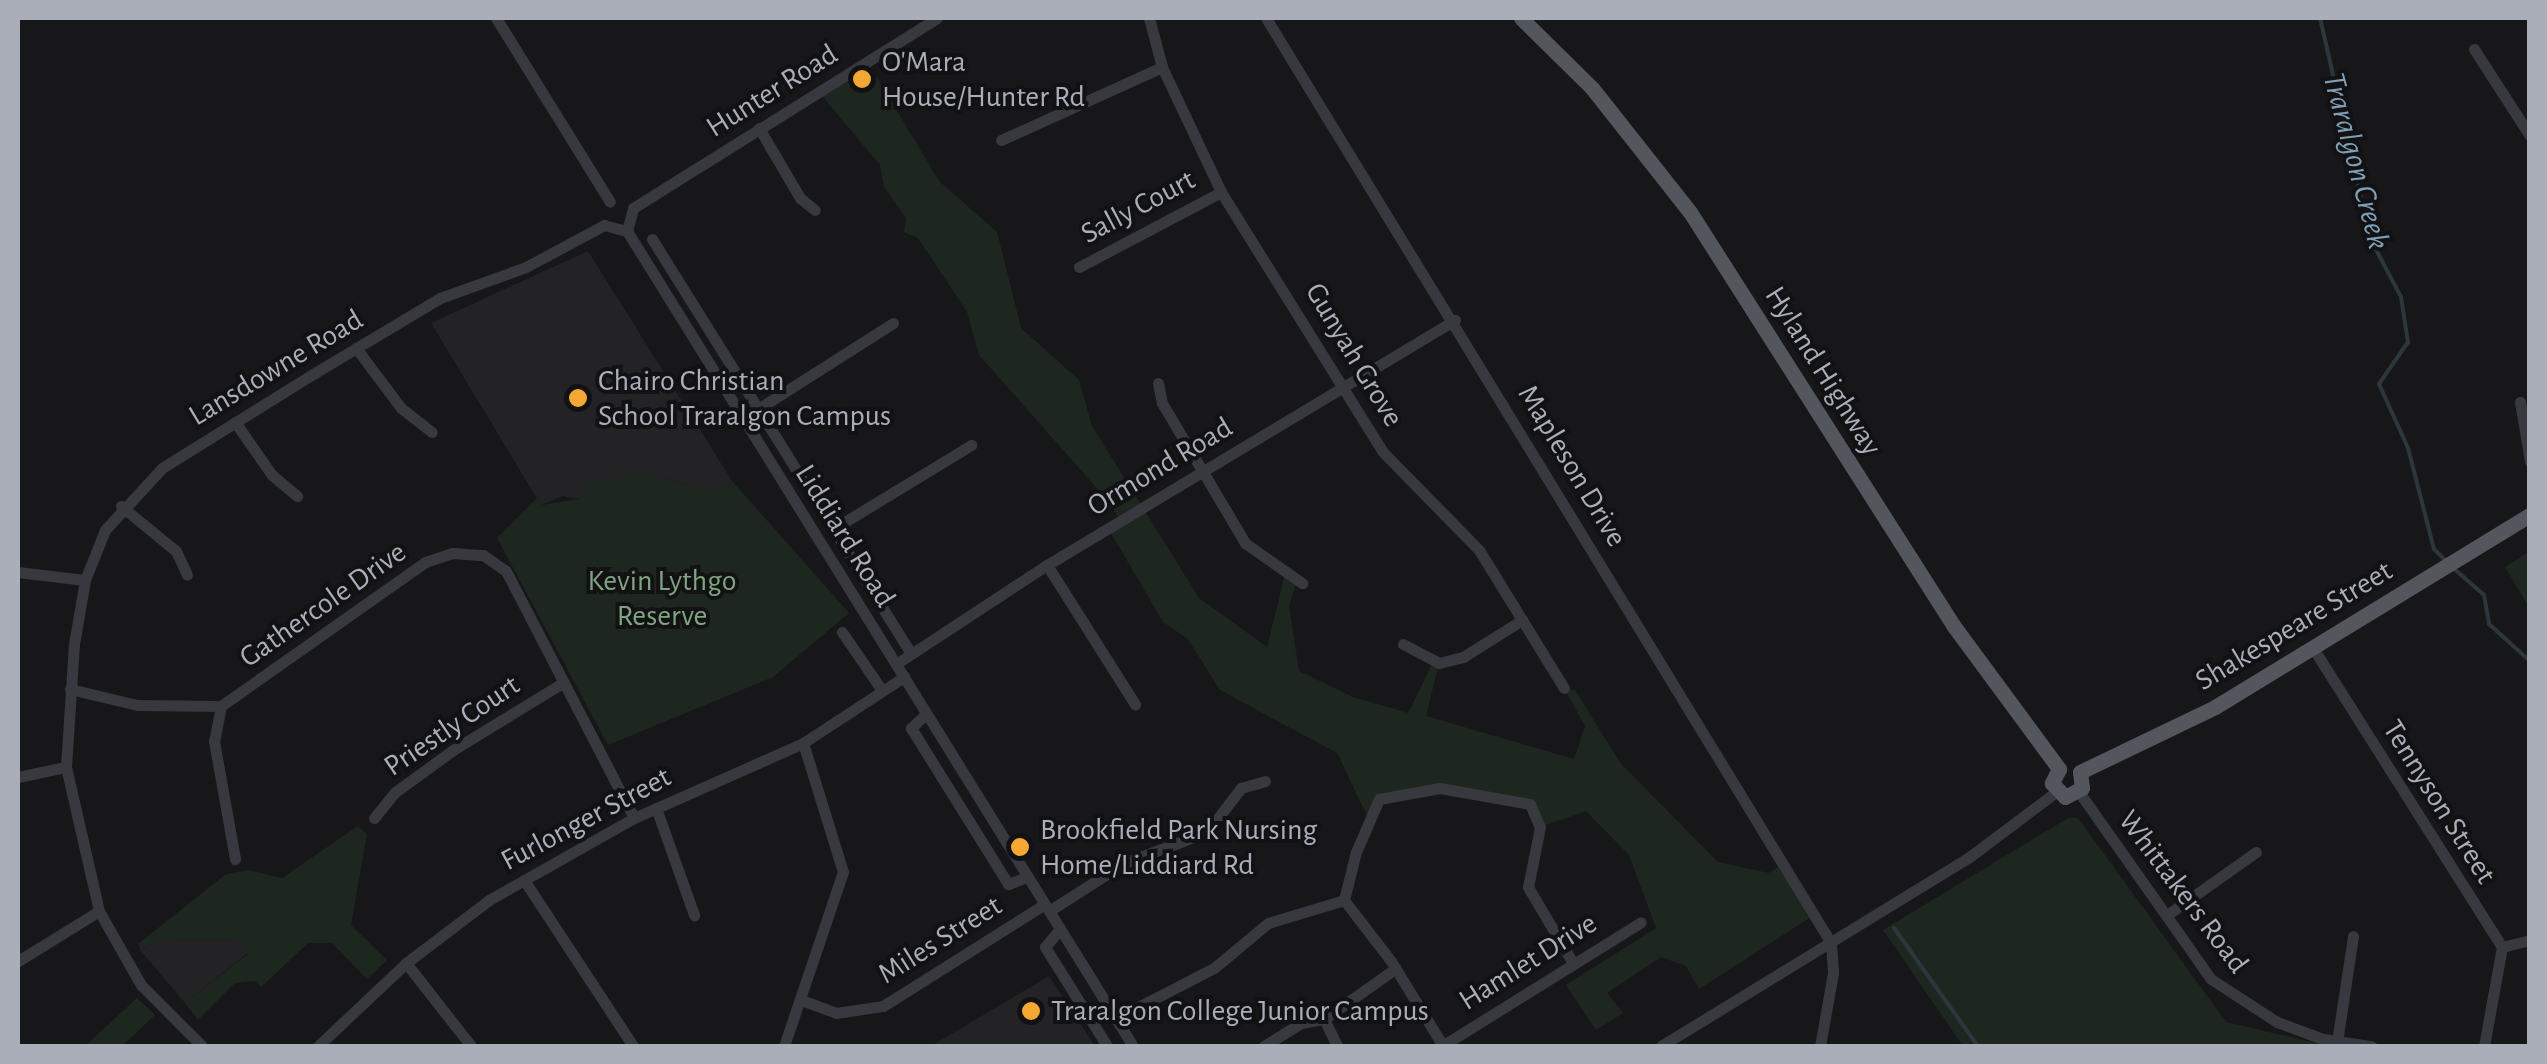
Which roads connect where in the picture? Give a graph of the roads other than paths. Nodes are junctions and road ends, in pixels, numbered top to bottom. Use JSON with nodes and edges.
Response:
{"nodes":[{"id":1,"x":496,"y":18,"type":"edge"},
{"id":2,"x":938,"y":18,"type":"edge"},
{"id":3,"x":1149,"y":18,"type":"edge"},
{"id":4,"x":1266,"y":18,"type":"edge"},
{"id":5,"x":1521,"y":18,"type":"edge"},
{"id":6,"x":2474,"y":48,"type":"dead end"},
{"id":7,"x":1162,"y":67,"type":"junction"},
{"id":8,"x":759,"y":128,"type":"junction"},
{"id":9,"x":2530,"y":136,"type":"edge"},
{"id":10,"x":1002,"y":140,"type":"dead end"},
{"id":11,"x":1221,"y":192,"type":"junction"},
{"id":12,"x":610,"y":202,"type":"junction"},
{"id":13,"x":633,"y":208,"type":"junction"},
{"id":14,"x":815,"y":210,"type":"dead end"},
{"id":15,"x":604,"y":225,"type":"junction"},
{"id":16,"x":627,"y":231,"type":"junction"},
{"id":17,"x":652,"y":239,"type":"dead end"},
{"id":18,"x":1079,"y":267,"type":"dead end"},
{"id":19,"x":1455,"y":320,"type":"junction"},
{"id":20,"x":893,"y":323,"type":"dead end"},
{"id":21,"x":356,"y":348,"type":"junction"},
{"id":22,"x":1158,"y":383,"type":"dead end"},
{"id":23,"x":1345,"y":384,"type":"junction"},
{"id":24,"x":2520,"y":402,"type":"dead end"},
{"id":25,"x":758,"y":408,"type":"junction"},
{"id":26,"x":235,"y":422,"type":"junction"},
{"id":27,"x":432,"y":432,"type":"dead end"},
{"id":28,"x":972,"y":445,"type":"dead end"},
{"id":29,"x":2530,"y":461,"type":"edge"},
{"id":30,"x":1201,"y":472,"type":"junction"},
{"id":31,"x":297,"y":496,"type":"dead end"},
{"id":32,"x":121,"y":506,"type":"junction"},
{"id":33,"x":2530,"y":514,"type":"edge"},
{"id":34,"x":833,"y":529,"type":"junction"},
{"id":35,"x":1047,"y":565,"type":"junction"},
{"id":36,"x":18,"y":572,"type":"edge"},
{"id":37,"x":187,"y":575,"type":"dead end"},
{"id":38,"x":85,"y":580,"type":"junction"},
{"id":39,"x":1302,"y":583,"type":"dead end"},
{"id":40,"x":1522,"y":620,"type":"junction"},
{"id":41,"x":842,"y":632,"type":"dead end"},
{"id":42,"x":1403,"y":644,"type":"dead end"},
{"id":43,"x":2312,"y":648,"type":"junction"},
{"id":44,"x":911,"y":652,"type":"junction"},
{"id":45,"x":896,"y":664,"type":"junction"},
{"id":46,"x":904,"y":677,"type":"junction"},
{"id":47,"x":564,"y":682,"type":"junction"},
{"id":48,"x":1564,"y":688,"type":"dead end"},
{"id":49,"x":70,"y":689,"type":"junction"},
{"id":50,"x":880,"y":689,"type":"junction"},
{"id":51,"x":1135,"y":704,"type":"dead end"},
{"id":52,"x":221,"y":706,"type":"junction"},
{"id":53,"x":926,"y":714,"type":"junction"},
{"id":54,"x":803,"y":743,"type":"junction"},
{"id":55,"x":66,"y":768,"type":"junction"},
{"id":56,"x":2059,"y":768,"type":"junction"},
{"id":57,"x":2080,"y":772,"type":"junction"},
{"id":58,"x":18,"y":777,"type":"edge"},
{"id":59,"x":1266,"y":781,"type":"dead end"},
{"id":60,"x":2056,"y":792,"type":"junction"},
{"id":61,"x":2079,"y":792,"type":"junction"},
{"id":62,"x":656,"y":808,"type":"junction"},
{"id":63,"x":374,"y":818,"type":"dead end"},
{"id":64,"x":634,"y":818,"type":"junction"},
{"id":65,"x":2256,"y":852,"type":"dead end"},
{"id":66,"x":235,"y":859,"type":"dead end"},
{"id":67,"x":1027,"y":877,"type":"junction"},
{"id":68,"x":524,"y":880,"type":"junction"},
{"id":69,"x":1344,"y":900,"type":"junction"},
{"id":70,"x":1047,"y":908,"type":"junction"},
{"id":71,"x":98,"y":911,"type":"junction"},
{"id":72,"x":694,"y":915,"type":"dead end"},
{"id":73,"x":2167,"y":916,"type":"junction"},
{"id":74,"x":1641,"y":922,"type":"dead end"},
{"id":75,"x":1060,"y":929,"type":"junction"},
{"id":76,"x":2354,"y":936,"type":"dead end"},
{"id":77,"x":2530,"y":940,"type":"edge"},
{"id":78,"x":1830,"y":943,"type":"junction"},
{"id":79,"x":2502,"y":947,"type":"junction"},
{"id":80,"x":18,"y":960,"type":"edge"},
{"id":81,"x":406,"y":963,"type":"junction"},
{"id":82,"x":1573,"y":963,"type":"junction"},
{"id":83,"x":1396,"y":968,"type":"junction"},
{"id":84,"x":801,"y":1000,"type":"junction"},
{"id":85,"x":1115,"y":1019,"type":"junction"},
{"id":86,"x":1324,"y":1019,"type":"junction"},
{"id":87,"x":2338,"y":1042,"type":"junction"},
{"id":88,"x":202,"y":1046,"type":"edge"},
{"id":89,"x":318,"y":1046,"type":"edge"},
{"id":90,"x":471,"y":1046,"type":"edge"},
{"id":91,"x":633,"y":1046,"type":"edge"},
{"id":92,"x":784,"y":1046,"type":"edge"},
{"id":93,"x":1107,"y":1046,"type":"edge"},
{"id":94,"x":1133,"y":1046,"type":"edge"},
{"id":95,"x":1264,"y":1046,"type":"edge"},
{"id":96,"x":1338,"y":1046,"type":"edge"},
{"id":97,"x":1442,"y":1046,"type":"edge"},
{"id":98,"x":1661,"y":1046,"type":"edge"},
{"id":99,"x":1820,"y":1046,"type":"edge"},
{"id":100,"x":2370,"y":1046,"type":"edge"},
{"id":101,"x":2484,"y":1046,"type":"edge"}],
"edges":[{"from":1,"to":12,"type":"street"},
{"from":2,"to":8,"type":"street","name":"Hunter Road"},
{"from":3,"to":7,"type":"street","name":"Gunyah Grove"},
{"from":4,"to":19,"type":"street","name":"Mapleson Drive"},
{"from":5,"to":56,"type":"main road","name":"Hyland Highway"},
{"from":6,"to":9,"type":"street"},
{"from":7,"to":10,"type":"street"},
{"from":7,"to":11,"type":"street","name":"Gunyah Grove"},
{"from":8,"to":13,"type":"street","name":"Hunter Road"},
{"from":8,"to":14,"type":"street"},
{"from":11,"to":18,"type":"street","name":"Sally Court"},
{"from":11,"to":23,"type":"street","name":"Gunyah Grove"},
{"from":12,"to":13,"type":"street"},
{"from":12,"to":15,"type":"street"},
{"from":13,"to":16,"type":"street"},
{"from":15,"to":16,"type":"street"},
{"from":15,"to":21,"type":"street","name":"Lansdowne Road"},
{"from":16,"to":45,"type":"street","name":"Liddiard Road"},
{"from":17,"to":25,"type":"street","name":"Liddiard Road"},
{"from":19,"to":23,"type":"street","name":"Ormond Road"},
{"from":19,"to":78,"type":"street","name":"Mapleson Drive"},
{"from":20,"to":25,"type":"street"},
{"from":21,"to":26,"type":"street","name":"Lansdowne Road"},
{"from":21,"to":27,"type":"street"},
{"from":22,"to":30,"type":"street"},
{"from":23,"to":30,"type":"street","name":"Ormond Road"},
{"from":23,"to":40,"type":"street","name":"Gunyah Grove"},
{"from":24,"to":29,"type":"street"},
{"from":25,"to":34,"type":"street","name":"Liddiard Road"},
{"from":26,"to":31,"type":"street"},
{"from":26,"to":32,"type":"street","name":"Lansdowne Road"},
{"from":28,"to":34,"type":"street"},
{"from":30,"to":35,"type":"street","name":"Ormond Road"},
{"from":30,"to":39,"type":"street"},
{"from":32,"to":37,"type":"street"},
{"from":32,"to":38,"type":"street","name":"Lansdowne Road"},
{"from":33,"to":43,"type":"main road","name":"Shakespeare Street"},
{"from":34,"to":44,"type":"street","name":"Liddiard Road"},
{"from":35,"to":44,"type":"street","name":"Ormond Road"},
{"from":35,"to":51,"type":"street"},
{"from":36,"to":38,"type":"street"},
{"from":38,"to":49,"type":"street","name":"Lansdowne Road"},
{"from":40,"to":42,"type":"street"},
{"from":40,"to":48,"type":"street","name":"Gunyah Grove"},
{"from":41,"to":50,"type":"street","name":"Liddiard Road"},
{"from":43,"to":57,"type":"main road","name":"Shakespeare Street"},
{"from":43,"to":79,"type":"street","name":"Tennyson Street"},
{"from":44,"to":45,"type":"street","name":"Ormond Road"},
{"from":45,"to":46,"type":"street","name":"Liddiard Road"},
{"from":46,"to":50,"type":"street","name":"Furlonger Street"},
{"from":46,"to":53,"type":"street","name":"Liddiard Road"},
{"from":47,"to":52,"type":"street","name":"Gathercole Drive"},
{"from":47,"to":63,"type":"street","name":"Priestly Court"},
{"from":47,"to":64,"type":"street","name":"Gathercole Drive"},
{"from":49,"to":52,"type":"street","name":"Gathercole Drive"},
{"from":49,"to":55,"type":"street","name":"Lansdowne Road"},
{"from":50,"to":54,"type":"street","name":"Furlonger Street"},
{"from":52,"to":66,"type":"street"},
{"from":53,"to":67,"type":"street","name":"Liddiard Road"},
{"from":53,"to":67,"type":"street","name":"Liddiard Road"},
{"from":54,"to":62,"type":"street","name":"Furlonger Street"},
{"from":54,"to":84,"type":"street"},
{"from":55,"to":58,"type":"street"},
{"from":55,"to":71,"type":"street","name":"Lansdowne Road"},
{"from":56,"to":57,"type":"main road"},
{"from":56,"to":60,"type":"main road"},
{"from":57,"to":61,"type":"main road"},
{"from":59,"to":70,"type":"street","name":"Miles Street"},
{"from":60,"to":61,"type":"main road"},
{"from":60,"to":78,"type":"street"},
{"from":61,"to":73,"type":"street","name":"Whittakers Road"},
{"from":62,"to":64,"type":"street","name":"Furlonger Street"},
{"from":62,"to":72,"type":"street"},
{"from":64,"to":68,"type":"street","name":"Furlonger Street"},
{"from":65,"to":73,"type":"street"},
{"from":67,"to":70,"type":"street","name":"Liddiard Road"},
{"from":68,"to":81,"type":"street","name":"Furlonger Street"},
{"from":68,"to":91,"type":"street"},
{"from":69,"to":82,"type":"street"},
{"from":69,"to":83,"type":"street"},
{"from":69,"to":85,"type":"street"},
{"from":70,"to":75,"type":"street","name":"Liddiard Road"},
{"from":70,"to":84,"type":"street","name":"Miles Street"},
{"from":71,"to":80,"type":"street"},
{"from":71,"to":88,"type":"street","name":"Lansdowne Road"},
{"from":73,"to":87,"type":"street","name":"Whittakers Road"},
{"from":74,"to":82,"type":"street","name":"Hamlet Drive"},
{"from":75,"to":85,"type":"street","name":"Liddiard Road"},
{"from":75,"to":93,"type":"street"},
{"from":76,"to":87,"type":"street"},
{"from":77,"to":79,"type":"street"},
{"from":78,"to":98,"type":"street"},
{"from":78,"to":99,"type":"street"},
{"from":79,"to":101,"type":"street"},
{"from":81,"to":89,"type":"street","name":"Furlonger Street"},
{"from":81,"to":90,"type":"street"},
{"from":82,"to":97,"type":"street","name":"Hamlet Drive"},
{"from":83,"to":86,"type":"street"},
{"from":83,"to":97,"type":"street"},
{"from":84,"to":92,"type":"street"},
{"from":85,"to":94,"type":"street","name":"Liddiard Road"},
{"from":86,"to":95,"type":"street"},
{"from":86,"to":96,"type":"street"},
{"from":87,"to":100,"type":"street","name":"Whittakers Road"}]}
